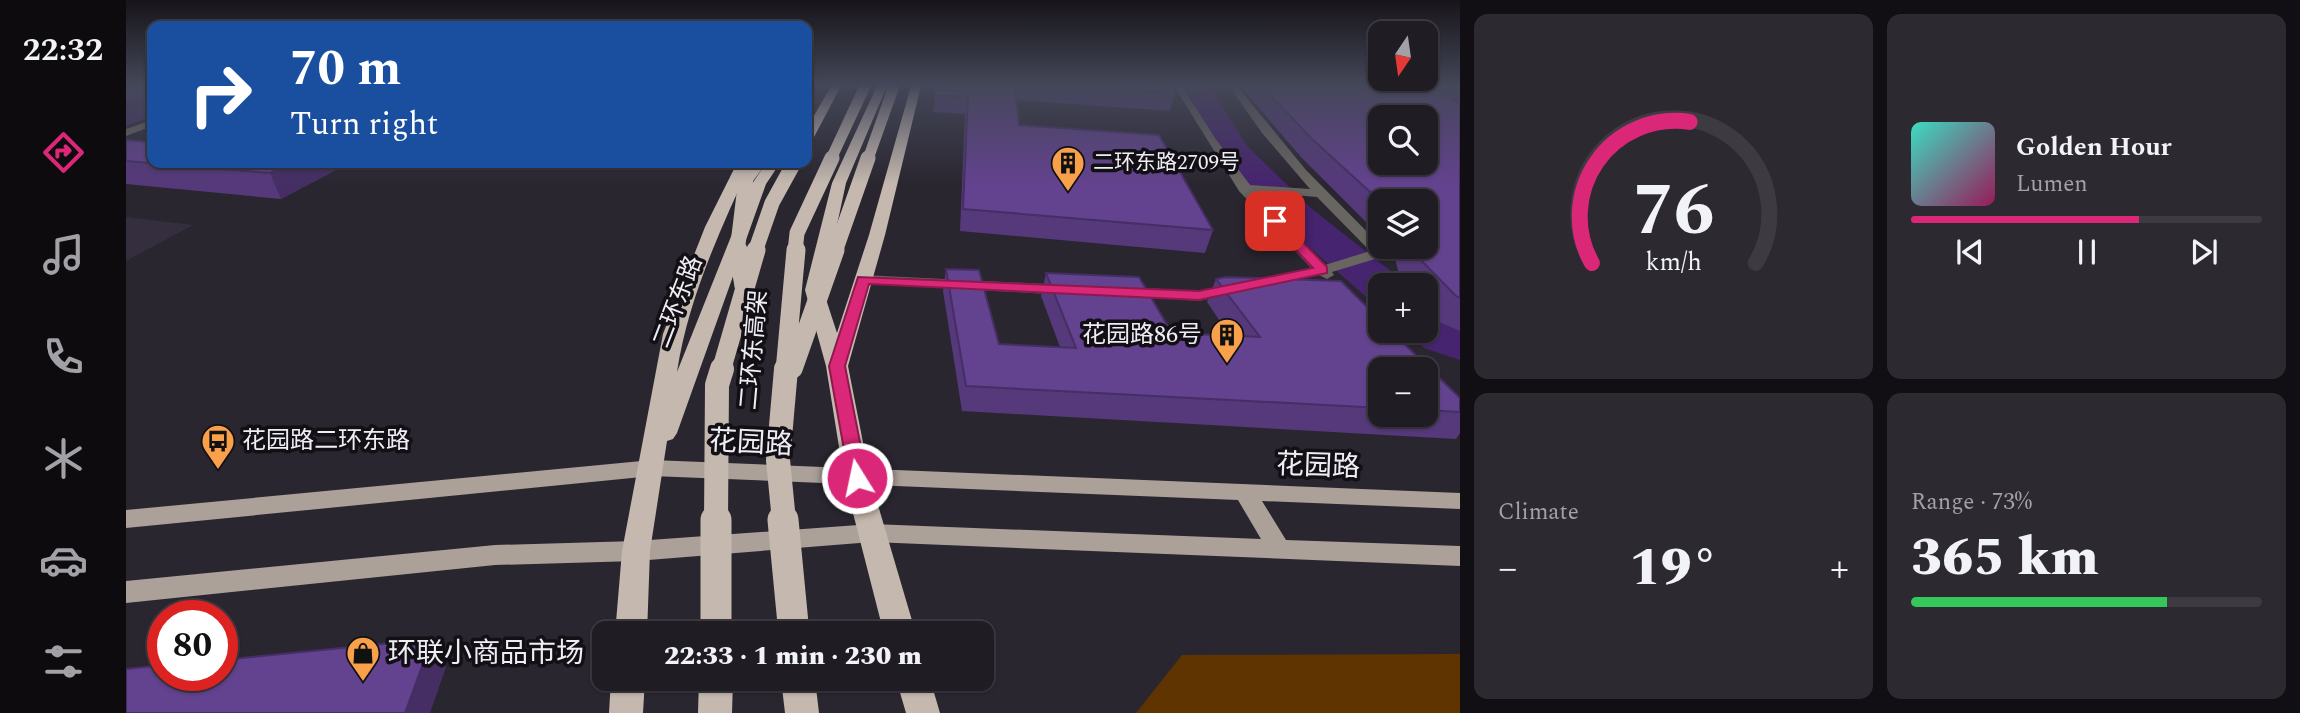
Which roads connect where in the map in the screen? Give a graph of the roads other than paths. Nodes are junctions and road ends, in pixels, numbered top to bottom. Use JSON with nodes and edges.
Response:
{"nodes":[{"id":1,"x":850,"y":119,"type":"edge"},
{"id":2,"x":867,"y":119,"type":"edge"},
{"id":3,"x":882,"y":119,"type":"edge"},
{"id":4,"x":907,"y":119,"type":"edge"},
{"id":5,"x":1196,"y":119,"type":"edge"},
{"id":6,"x":1256,"y":119,"type":"edge"},
{"id":7,"x":147,"y":125,"type":"edge"},
{"id":8,"x":126,"y":133,"type":"edge"},
{"id":9,"x":742,"y":168,"type":"edge"},
{"id":10,"x":753,"y":168,"type":"edge"},
{"id":11,"x":770,"y":168,"type":"edge"},
{"id":12,"x":791,"y":168,"type":"edge"},
{"id":13,"x":1249,"y":188,"type":"junction"},
{"id":14,"x":1318,"y":193,"type":"junction"},
{"id":15,"x":1322,"y":270,"type":"junction"},
{"id":16,"x":863,"y":280,"type":"junction"},
{"id":17,"x":745,"y":288,"type":"junction"},
{"id":18,"x":1342,"y":289,"type":"edge"},
{"id":19,"x":1079,"y":290,"type":"edge"},
{"id":20,"x":1106,"y":291,"type":"edge"},
{"id":21,"x":837,"y":366,"type":"junction"},
{"id":22,"x":783,"y":397,"type":"junction"},
{"id":23,"x":652,"y":468,"type":"junction"},
{"id":24,"x":857,"y":478,"type":"junction"},
{"id":25,"x":1245,"y":493,"type":"junction"},
{"id":26,"x":1460,"y":501,"type":"edge"},
{"id":27,"x":126,"y":519,"type":"edge"},
{"id":28,"x":872,"y":533,"type":"junction"},
{"id":29,"x":1279,"y":548,"type":"junction"},
{"id":30,"x":636,"y":551,"type":"junction"},
{"id":31,"x":1460,"y":556,"type":"edge"},
{"id":32,"x":126,"y":592,"type":"edge"},
{"id":33,"x":632,"y":621,"type":"edge"},
{"id":34,"x":716,"y":621,"type":"edge"},
{"id":35,"x":793,"y":621,"type":"edge"},
{"id":36,"x":896,"y":621,"type":"edge"},
{"id":37,"x":627,"y":691,"type":"edge"},
{"id":38,"x":716,"y":691,"type":"edge"},
{"id":39,"x":800,"y":691,"type":"edge"},
{"id":40,"x":917,"y":691,"type":"edge"},
{"id":41,"x":626,"y":713,"type":"edge"},
{"id":42,"x":715,"y":713,"type":"edge"},
{"id":43,"x":802,"y":713,"type":"edge"},
{"id":44,"x":923,"y":713,"type":"edge"}],
"edges":[{"from":1,"to":22,"type":"highway","name":"二环东高架","bridge":true},
{"from":2,"to":21,"type":"highway"},
{"from":3,"to":22,"type":"highway","bridge":true},
{"from":4,"to":16,"type":"highway"},
{"from":5,"to":13,"type":"street"},
{"from":6,"to":14,"type":"street"},
{"from":7,"to":8,"type":"street"},
{"from":9,"to":23,"type":"highway","name":"二环东路"},
{"from":10,"to":17,"type":"highway","bridge":true},
{"from":11,"to":23,"type":"highway","name":"二环东路"},
{"from":12,"to":17,"type":"highway","name":"二环东高架","bridge":true},
{"from":13,"to":14,"type":"street"},
{"from":13,"to":15,"type":"street"},
{"from":14,"to":15,"type":"street"},
{"from":15,"to":18,"type":"street"},
{"from":15,"to":20,"type":"street"},
{"from":16,"to":19,"type":"street"},
{"from":16,"to":21,"type":"highway"},
{"from":17,"to":34,"type":"highway","name":"二环东高架","bridge":true},
{"from":21,"to":24,"type":"highway"},
{"from":22,"to":35,"type":"highway","name":"二环东高架","bridge":true},
{"from":23,"to":24,"type":"main road","name":"花园路"},
{"from":23,"to":27,"type":"main road","name":"花园路"},
{"from":23,"to":30,"type":"highway","name":"二环东路"},
{"from":24,"to":25,"type":"main road","name":"花园路"},
{"from":24,"to":28,"type":"highway"},
{"from":25,"to":26,"type":"main road","name":"花园路"},
{"from":25,"to":29,"type":"main road"},
{"from":28,"to":29,"type":"main road"},
{"from":28,"to":30,"type":"main road"},
{"from":28,"to":36,"type":"highway"},
{"from":29,"to":31,"type":"main road"},
{"from":30,"to":32,"type":"main road"},
{"from":30,"to":33,"type":"highway","name":"二环东路"},
{"from":37,"to":41,"type":"highway"},
{"from":38,"to":42,"type":"highway"},
{"from":39,"to":43,"type":"highway"},
{"from":40,"to":44,"type":"highway"}]}
